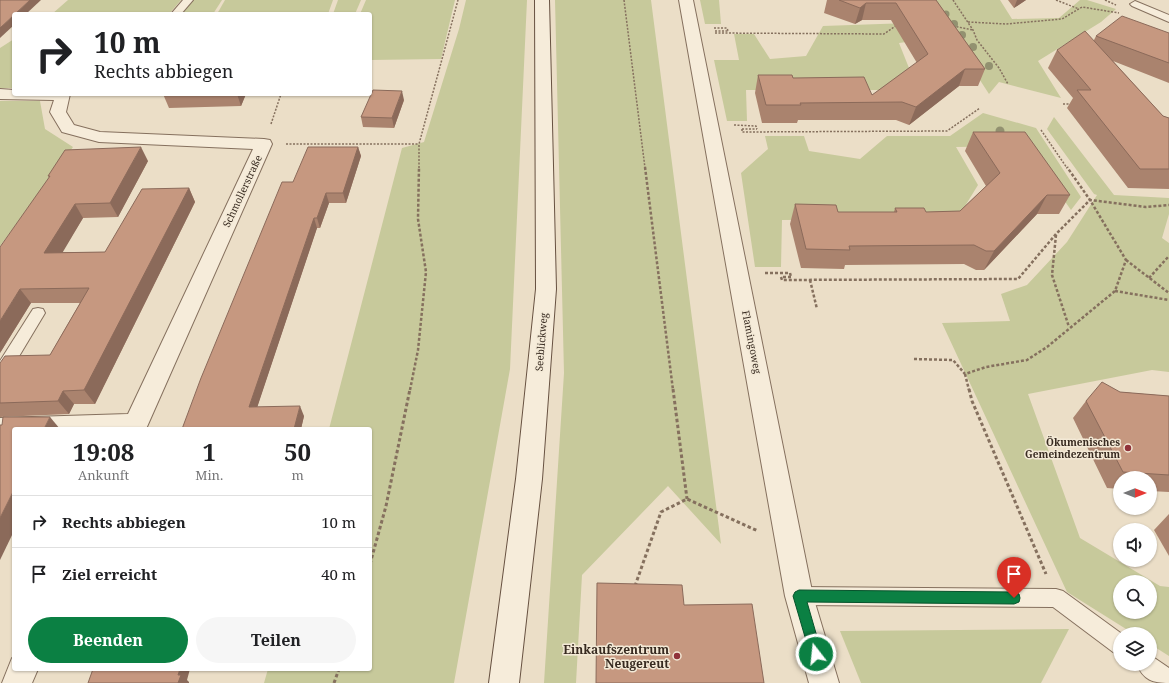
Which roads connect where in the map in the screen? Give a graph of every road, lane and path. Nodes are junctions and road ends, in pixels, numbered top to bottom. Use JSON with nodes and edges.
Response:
{"nodes":[{"id":1,"x":188,"y":0,"type":"edge"},
{"id":2,"x":458,"y":0,"type":"edge"},
{"id":3,"x":542,"y":0,"type":"edge"},
{"id":4,"x":624,"y":0,"type":"edge"},
{"id":5,"x":686,"y":0,"type":"edge"},
{"id":6,"x":953,"y":0,"type":"edge"},
{"id":7,"x":1056,"y":0,"type":"edge"},
{"id":8,"x":1105,"y":0,"type":"edge"},
{"id":9,"x":1135,"y":4,"type":"dead end"},
{"id":10,"x":1117,"y":5,"type":"dead end"},
{"id":11,"x":1079,"y":9,"type":"junction"},
{"id":12,"x":178,"y":12,"type":"edge"},
{"id":13,"x":1122,"y":13,"type":"dead end"},
{"id":14,"x":1169,"y":20,"type":"edge"},
{"id":15,"x":968,"y":22,"type":"junction"},
{"id":16,"x":899,"y":23,"type":"edge"},
{"id":17,"x":950,"y":26,"type":"edge"},
{"id":18,"x":973,"y":30,"type":"junction"},
{"id":19,"x":715,"y":31,"type":"dead end"},
{"id":20,"x":728,"y":31,"type":"dead end"},
{"id":21,"x":720,"y":33,"type":"dead end"},
{"id":22,"x":1008,"y":84,"type":"dead end"},
{"id":23,"x":0,"y":94,"type":"edge"},
{"id":24,"x":12,"y":94,"type":"edge"},
{"id":25,"x":66,"y":96,"type":"edge"},
{"id":26,"x":280,"y":96,"type":"edge"},
{"id":27,"x":1078,"y":103,"type":"edge"},
{"id":28,"x":1063,"y":104,"type":"dead end"},
{"id":29,"x":980,"y":108,"type":"dead end"},
{"id":30,"x":757,"y":129,"type":"dead end"},
{"id":31,"x":1041,"y":130,"type":"dead end"},
{"id":32,"x":264,"y":144,"type":"junction"},
{"id":33,"x":419,"y":144,"type":"junction"},
{"id":34,"x":1090,"y":200,"type":"junction"},
{"id":35,"x":1169,"y":205,"type":"edge"},
{"id":36,"x":1056,"y":234,"type":"junction"},
{"id":37,"x":1169,"y":256,"type":"edge"},
{"id":38,"x":1126,"y":260,"type":"junction"},
{"id":39,"x":791,"y":277,"type":"dead end"},
{"id":40,"x":1149,"y":278,"type":"junction"},
{"id":41,"x":810,"y":280,"type":"junction"},
{"id":42,"x":1115,"y":290,"type":"junction"},
{"id":43,"x":1169,"y":293,"type":"edge"},
{"id":44,"x":1169,"y":300,"type":"edge"},
{"id":45,"x":817,"y":309,"type":"dead end"},
{"id":46,"x":38,"y":313,"type":"dead end"},
{"id":47,"x":1069,"y":327,"type":"junction"},
{"id":48,"x":914,"y":359,"type":"dead end"},
{"id":49,"x":0,"y":374,"type":"edge"},
{"id":50,"x":965,"y":374,"type":"junction"},
{"id":51,"x":134,"y":426,"type":"edge"},
{"id":52,"x":67,"y":427,"type":"edge"},
{"id":53,"x":0,"y":428,"type":"edge"},
{"id":54,"x":12,"y":428,"type":"edge"},
{"id":55,"x":687,"y":499,"type":"junction"},
{"id":56,"x":789,"y":540,"type":"junction"},
{"id":57,"x":372,"y":557,"type":"edge"},
{"id":58,"x":634,"y":588,"type":"edge"},
{"id":59,"x":799,"y":596,"type":"junction"},
{"id":60,"x":1056,"y":598,"type":"junction"},
{"id":61,"x":1113,"y":640,"type":"edge"},
{"id":62,"x":23,"y":671,"type":"edge"},
{"id":63,"x":338,"y":671,"type":"edge"},
{"id":64,"x":1156,"y":671,"type":"edge"},
{"id":65,"x":1169,"y":681,"type":"edge"},
{"id":66,"x":17,"y":683,"type":"edge"},
{"id":67,"x":334,"y":683,"type":"edge"},
{"id":68,"x":504,"y":683,"type":"edge"},
{"id":69,"x":824,"y":683,"type":"edge"}],
"edges":[{"from":1,"to":12,"type":"lane"},
{"from":2,"to":33,"type":"path"},
{"from":3,"to":68,"type":"street","name":"Seeblickweg"},
{"from":4,"to":55,"type":"path"},
{"from":5,"to":56,"type":"street","name":"Flamingoweg"},
{"from":6,"to":15,"type":"path"},
{"from":7,"to":11,"type":"path"},
{"from":8,"to":10,"type":"path"},
{"from":9,"to":14,"type":"lane"},
{"from":11,"to":13,"type":"path"},
{"from":11,"to":15,"type":"path"},
{"from":15,"to":18,"type":"path"},
{"from":16,"to":21,"type":"path"},
{"from":17,"to":18,"type":"path"},
{"from":18,"to":22,"type":"path"},
{"from":19,"to":20,"type":"path"},
{"from":23,"to":24,"type":"street","name":"Schmollerstraße"},
{"from":25,"to":32,"type":"street","name":"Schmollerstraße"},
{"from":26,"to":32,"type":"path"},
{"from":27,"to":28,"type":"path"},
{"from":29,"to":30,"type":"path"},
{"from":31,"to":34,"type":"path"},
{"from":32,"to":33,"type":"path"},
{"from":32,"to":51,"type":"street","name":"Schmollerstraße"},
{"from":33,"to":57,"type":"path"},
{"from":34,"to":35,"type":"path"},
{"from":34,"to":36,"type":"path"},
{"from":34,"to":38,"type":"path"},
{"from":36,"to":41,"type":"path"},
{"from":36,"to":47,"type":"path"},
{"from":37,"to":40,"type":"path"},
{"from":38,"to":40,"type":"path"},
{"from":38,"to":42,"type":"path"},
{"from":39,"to":41,"type":"path"},
{"from":40,"to":43,"type":"path"},
{"from":41,"to":45,"type":"path"},
{"from":42,"to":44,"type":"path"},
{"from":42,"to":47,"type":"path"},
{"from":46,"to":49,"type":"lane"},
{"from":47,"to":50,"type":"path"},
{"from":48,"to":50,"type":"path"},
{"from":50,"to":60,"type":"path"},
{"from":51,"to":52,"type":"street"},
{"from":53,"to":54,"type":"street"},
{"from":55,"to":56,"type":"path"},
{"from":55,"to":58,"type":"path"},
{"from":56,"to":59,"type":"street","name":"Flamingoweg"},
{"from":59,"to":60,"type":"lane"},
{"from":59,"to":69,"type":"street","name":"Flamingoweg"},
{"from":60,"to":61,"type":"lane"},
{"from":62,"to":66,"type":"street"},
{"from":63,"to":67,"type":"path"},
{"from":64,"to":65,"type":"lane"}]}
